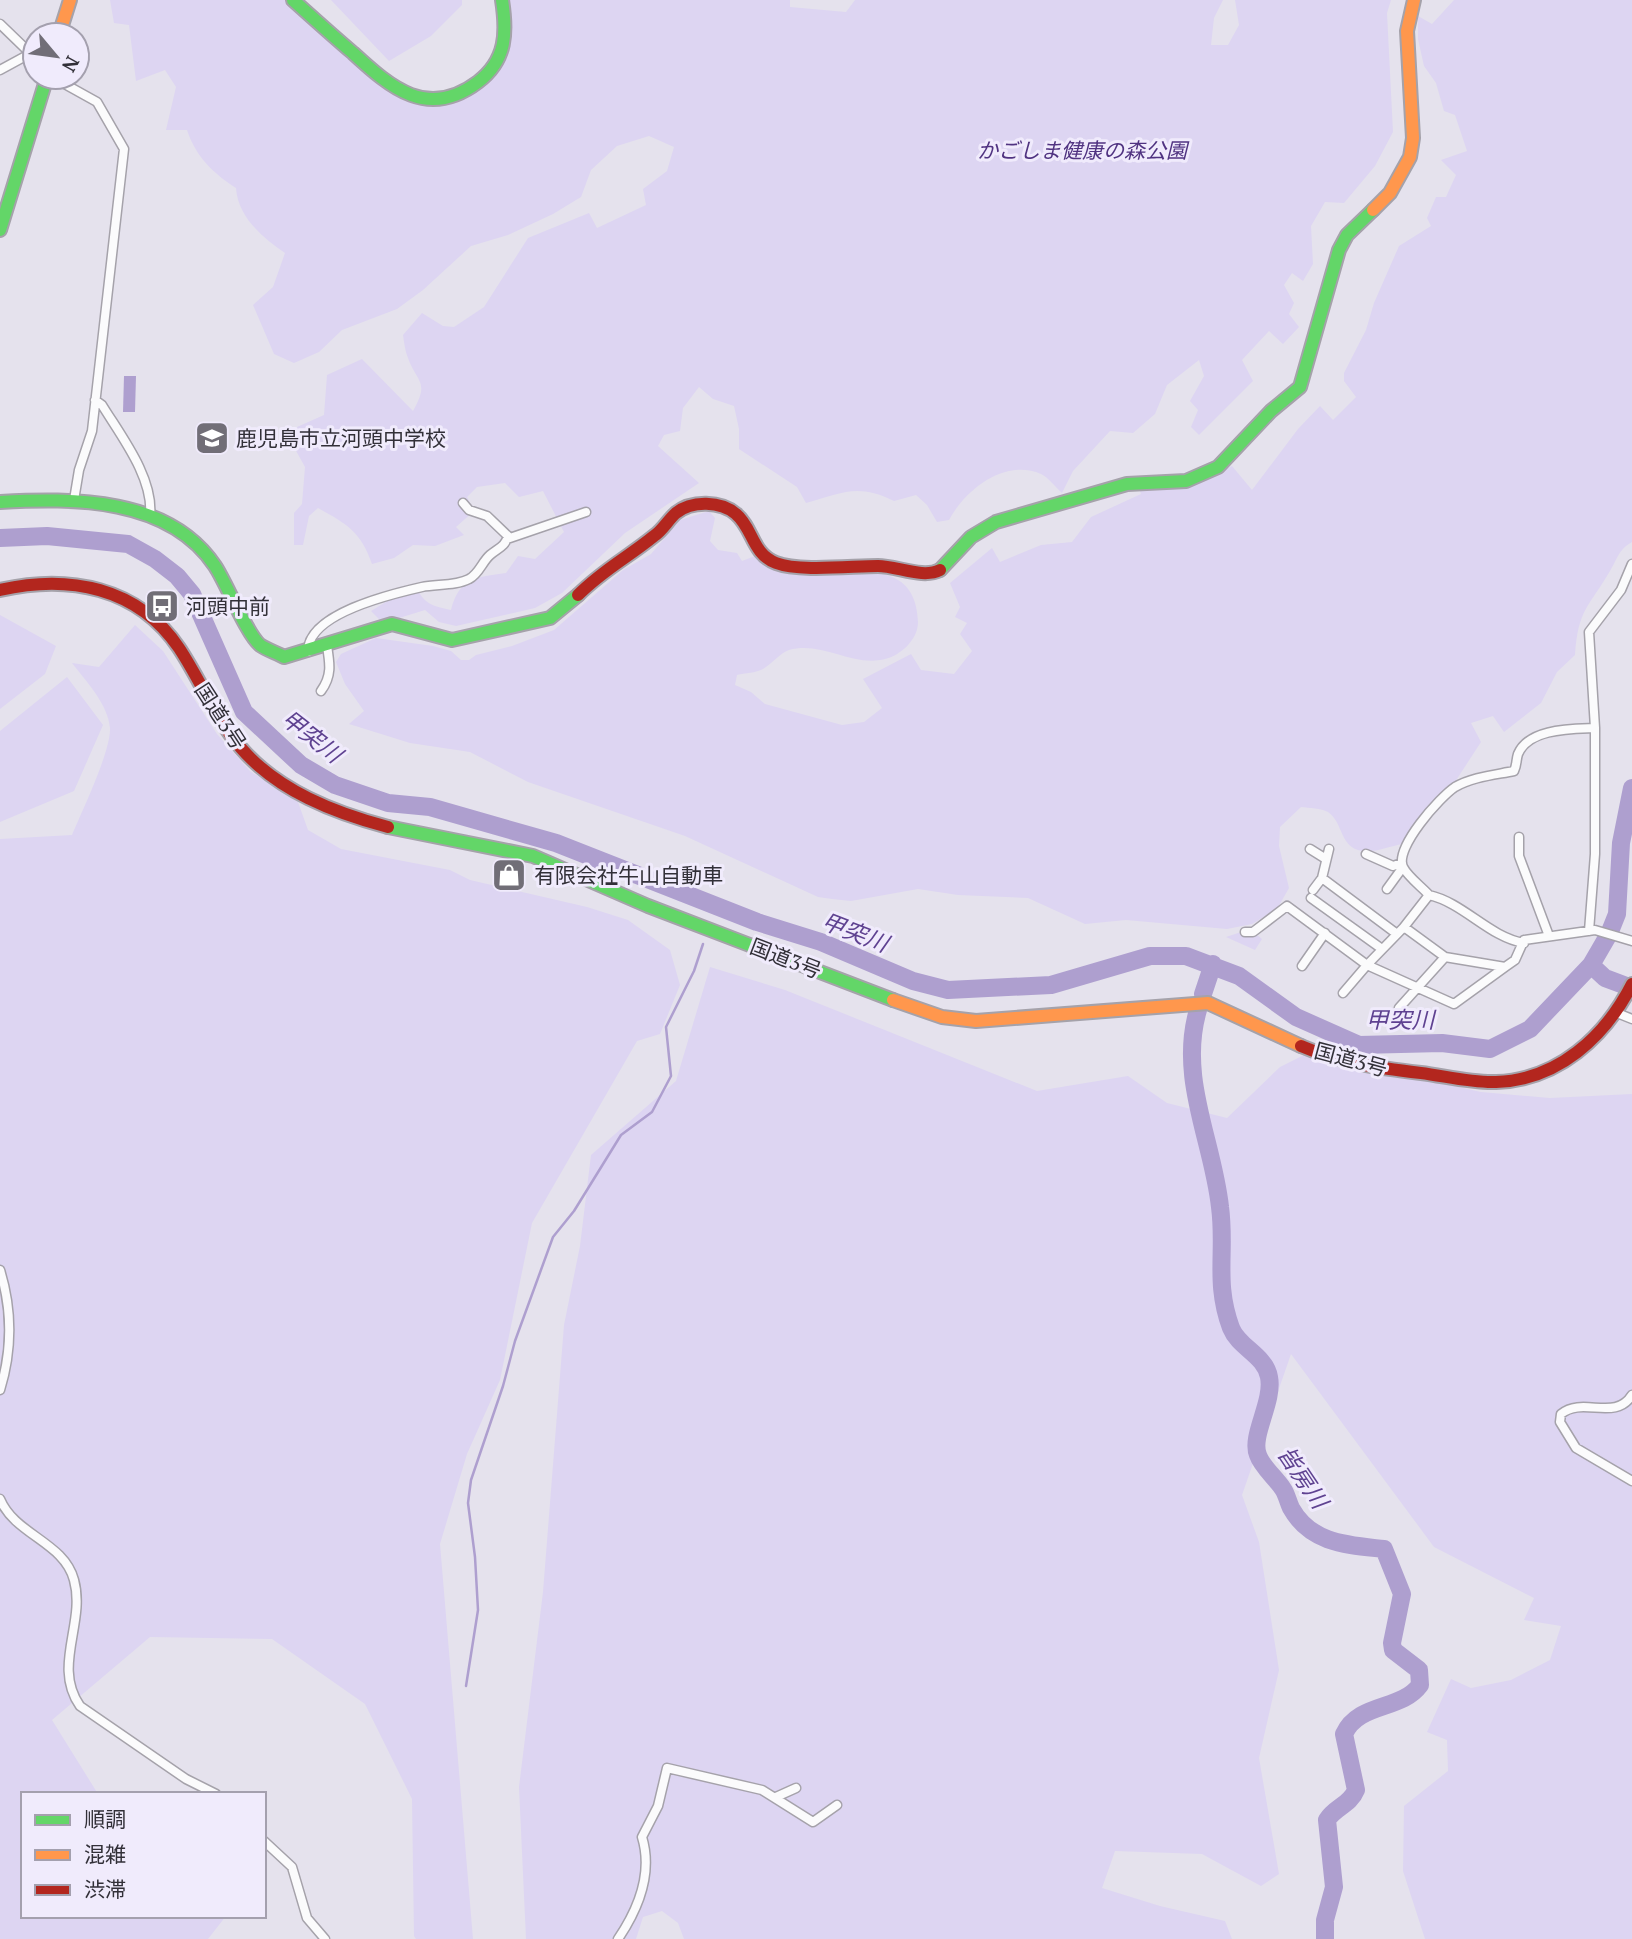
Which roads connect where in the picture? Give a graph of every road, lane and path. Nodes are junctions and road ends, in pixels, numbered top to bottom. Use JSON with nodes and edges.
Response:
{"nodes":[{"id":1,"x":70,"y":0,"type":"edge"},
{"id":2,"x":293,"y":0,"type":"edge"},
{"id":3,"x":502,"y":0,"type":"edge"},
{"id":4,"x":1414,"y":0,"type":"edge"},
{"id":5,"x":63,"y":21,"type":"edge"},
{"id":6,"x":0,"y":24,"type":"edge"},
{"id":7,"x":21,"y":42,"type":"edge"},
{"id":8,"x":21,"y":58,"type":"edge"},
{"id":9,"x":0,"y":70,"type":"edge"},
{"id":10,"x":45,"y":91,"type":"edge"},
{"id":11,"x":76,"y":91,"type":"edge"},
{"id":12,"x":0,"y":230,"type":"edge"},
{"id":13,"x":95,"y":400,"type":"junction"},
{"id":14,"x":74,"y":500,"type":"junction"},
{"id":15,"x":0,"y":502,"type":"edge"},
{"id":16,"x":463,"y":503,"type":"dead end"},
{"id":17,"x":586,"y":512,"type":"dead end"},
{"id":18,"x":150,"y":516,"type":"junction"},
{"id":19,"x":507,"y":539,"type":"junction"},
{"id":20,"x":1632,"y":564,"type":"edge"},
{"id":21,"x":0,"y":590,"type":"edge"},
{"id":22,"x":327,"y":646,"type":"junction"},
{"id":23,"x":308,"y":652,"type":"junction"},
{"id":24,"x":321,"y":691,"type":"dead end"},
{"id":25,"x":1595,"y":728,"type":"junction"},
{"id":26,"x":1519,"y":837,"type":"dead end"},
{"id":27,"x":1310,"y":849,"type":"dead end"},
{"id":28,"x":1329,"y":849,"type":"dead end"},
{"id":29,"x":1366,"y":853,"type":"dead end"},
{"id":30,"x":1326,"y":859,"type":"junction"},
{"id":31,"x":1403,"y":865,"type":"junction"},
{"id":32,"x":1322,"y":878,"type":"junction"},
{"id":33,"x":1387,"y":889,"type":"dead end"},
{"id":34,"x":1429,"y":895,"type":"junction"},
{"id":35,"x":1404,"y":927,"type":"junction"},
{"id":36,"x":1592,"y":931,"type":"junction"},
{"id":37,"x":1245,"y":932,"type":"dead end"},
{"id":38,"x":1325,"y":933,"type":"junction"},
{"id":39,"x":1397,"y":934,"type":"junction"},
{"id":40,"x":1549,"y":936,"type":"junction"},
{"id":41,"x":1632,"y":941,"type":"edge"},
{"id":42,"x":1524,"y":943,"type":"junction"},
{"id":43,"x":1382,"y":949,"type":"junction"},
{"id":44,"x":1445,"y":957,"type":"junction"},
{"id":45,"x":1367,"y":965,"type":"junction"},
{"id":46,"x":1302,"y":966,"type":"dead end"},
{"id":47,"x":1505,"y":967,"type":"junction"},
{"id":48,"x":1418,"y":987,"type":"junction"},
{"id":49,"x":1630,"y":989,"type":"edge"},
{"id":50,"x":1343,"y":993,"type":"dead end"},
{"id":51,"x":1398,"y":1008,"type":"dead end"},
{"id":52,"x":1617,"y":1013,"type":"junction"},
{"id":53,"x":1632,"y":1019,"type":"edge"},
{"id":54,"x":0,"y":1270,"type":"edge"},
{"id":55,"x":0,"y":1390,"type":"edge"},
{"id":56,"x":1632,"y":1395,"type":"edge"},
{"id":57,"x":1632,"y":1481,"type":"edge"},
{"id":58,"x":0,"y":1499,"type":"edge"},
{"id":59,"x":796,"y":1788,"type":"dead end"},
{"id":60,"x":212,"y":1792,"type":"edge"},
{"id":61,"x":776,"y":1797,"type":"junction"},
{"id":62,"x":837,"y":1805,"type":"dead end"},
{"id":63,"x":266,"y":1843,"type":"edge"},
{"id":64,"x":325,"y":1939,"type":"edge"},
{"id":65,"x":618,"y":1939,"type":"edge"}],
"edges":[{"from":1,"to":5,"type":"main road"},
{"from":2,"to":3,"type":"main road"},
{"from":4,"to":22,"type":"main road"},
{"from":6,"to":7,"type":"street"},
{"from":8,"to":9,"type":"street"},
{"from":10,"to":12,"type":"main road"},
{"from":11,"to":13,"type":"street"},
{"from":13,"to":14,"type":"street"},
{"from":13,"to":18,"type":"street"},
{"from":14,"to":15,"type":"main road"},
{"from":14,"to":18,"type":"main road"},
{"from":16,"to":19,"type":"street"},
{"from":17,"to":19,"type":"street"},
{"from":18,"to":23,"type":"main road"},
{"from":19,"to":23,"type":"street"},
{"from":20,"to":25,"type":"street"},
{"from":21,"to":52,"type":"main road","name":"国道3号"},
{"from":22,"to":23,"type":"main road"},
{"from":22,"to":24,"type":"street"},
{"from":25,"to":31,"type":"street"},
{"from":25,"to":36,"type":"street"},
{"from":26,"to":40,"type":"street"},
{"from":27,"to":30,"type":"street"},
{"from":28,"to":30,"type":"street"},
{"from":29,"to":31,"type":"street"},
{"from":30,"to":32,"type":"street"},
{"from":31,"to":33,"type":"street"},
{"from":31,"to":34,"type":"street"},
{"from":32,"to":39,"type":"street"},
{"from":32,"to":43,"type":"street"},
{"from":34,"to":35,"type":"street"},
{"from":34,"to":42,"type":"street"},
{"from":35,"to":39,"type":"street"},
{"from":35,"to":44,"type":"street"},
{"from":36,"to":40,"type":"street"},
{"from":36,"to":41,"type":"street"},
{"from":37,"to":38,"type":"street"},
{"from":38,"to":45,"type":"street"},
{"from":38,"to":46,"type":"street"},
{"from":39,"to":43,"type":"street"},
{"from":40,"to":42,"type":"street"},
{"from":42,"to":47,"type":"street"},
{"from":43,"to":45,"type":"street"},
{"from":44,"to":47,"type":"street"},
{"from":44,"to":48,"type":"street"},
{"from":45,"to":48,"type":"street"},
{"from":45,"to":50,"type":"street"},
{"from":47,"to":48,"type":"street"},
{"from":48,"to":51,"type":"street"},
{"from":49,"to":52,"type":"main road","name":"国道3号"},
{"from":52,"to":53,"type":"street"},
{"from":54,"to":55,"type":"street"},
{"from":56,"to":57,"type":"street"},
{"from":58,"to":60,"type":"street"},
{"from":59,"to":61,"type":"street"},
{"from":61,"to":62,"type":"street"},
{"from":61,"to":65,"type":"street"},
{"from":63,"to":64,"type":"street"}]}
